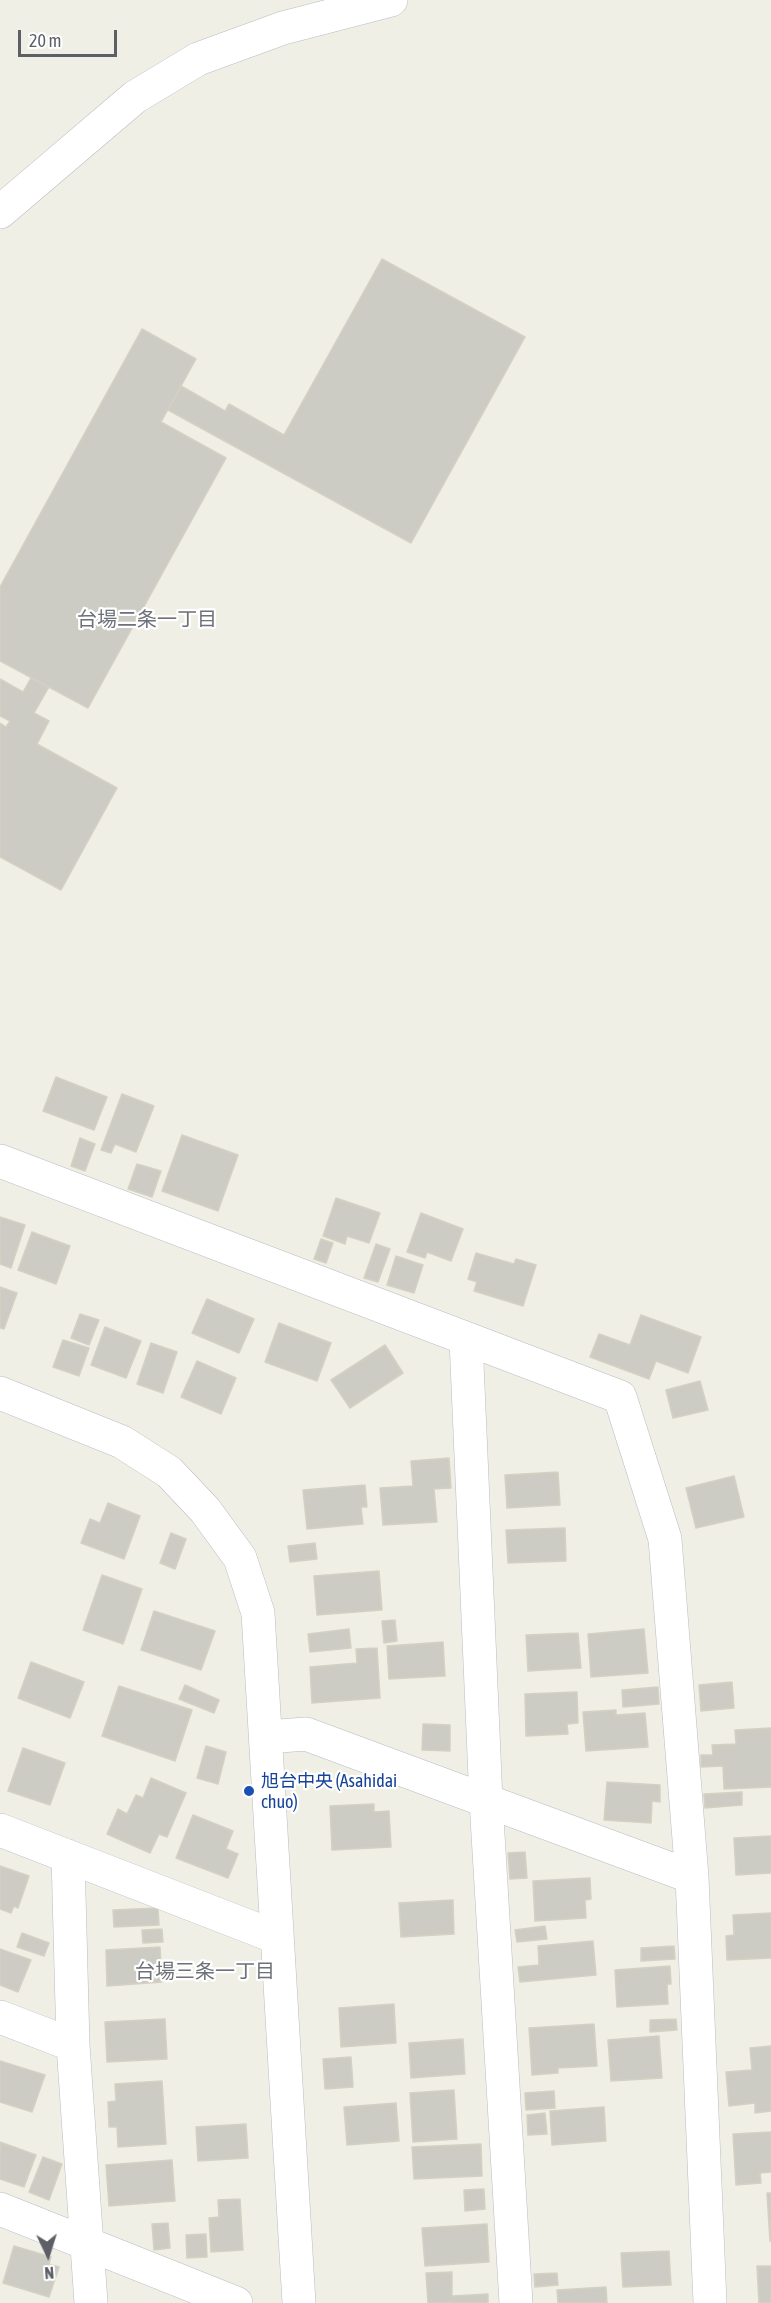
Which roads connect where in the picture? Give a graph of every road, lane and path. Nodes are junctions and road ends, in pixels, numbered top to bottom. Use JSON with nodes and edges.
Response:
{"nodes":[{"id":1,"x":391,"y":0,"type":"edge"},
{"id":2,"x":0,"y":212,"type":"edge"},
{"id":3,"x":0,"y":1161,"type":"edge"},
{"id":4,"x":466,"y":1340,"type":"junction"},
{"id":5,"x":0,"y":1393,"type":"edge"},
{"id":6,"x":267,"y":1737,"type":"junction"},
{"id":7,"x":486,"y":1801,"type":"junction"},
{"id":8,"x":0,"y":1830,"type":"edge"},
{"id":9,"x":68,"y":1856,"type":"junction"},
{"id":10,"x":692,"y":1877,"type":"junction"},
{"id":11,"x":276,"y":1937,"type":"junction"},
{"id":12,"x":0,"y":2017,"type":"edge"},
{"id":13,"x":73,"y":2045,"type":"junction"},
{"id":14,"x":0,"y":2209,"type":"edge"},
{"id":15,"x":88,"y":2243,"type":"junction"},
{"id":16,"x":91,"y":2303,"type":"edge"},
{"id":17,"x":236,"y":2303,"type":"edge"},
{"id":18,"x":299,"y":2303,"type":"edge"},
{"id":19,"x":516,"y":2303,"type":"edge"},
{"id":20,"x":710,"y":2303,"type":"edge"}],
"edges":[{"from":1,"to":2,"type":"street"},
{"from":3,"to":4,"type":"street"},
{"from":4,"to":7,"type":"street"},
{"from":4,"to":10,"type":"street"},
{"from":5,"to":6,"type":"street"},
{"from":6,"to":7,"type":"street"},
{"from":6,"to":11,"type":"street"},
{"from":7,"to":10,"type":"street"},
{"from":7,"to":19,"type":"street"},
{"from":8,"to":9,"type":"street"},
{"from":9,"to":11,"type":"street"},
{"from":9,"to":13,"type":"street"},
{"from":10,"to":20,"type":"street"},
{"from":11,"to":18,"type":"street"},
{"from":12,"to":13,"type":"street"},
{"from":13,"to":15,"type":"street"},
{"from":14,"to":15,"type":"street"},
{"from":15,"to":16,"type":"street"},
{"from":15,"to":17,"type":"street"}]}
